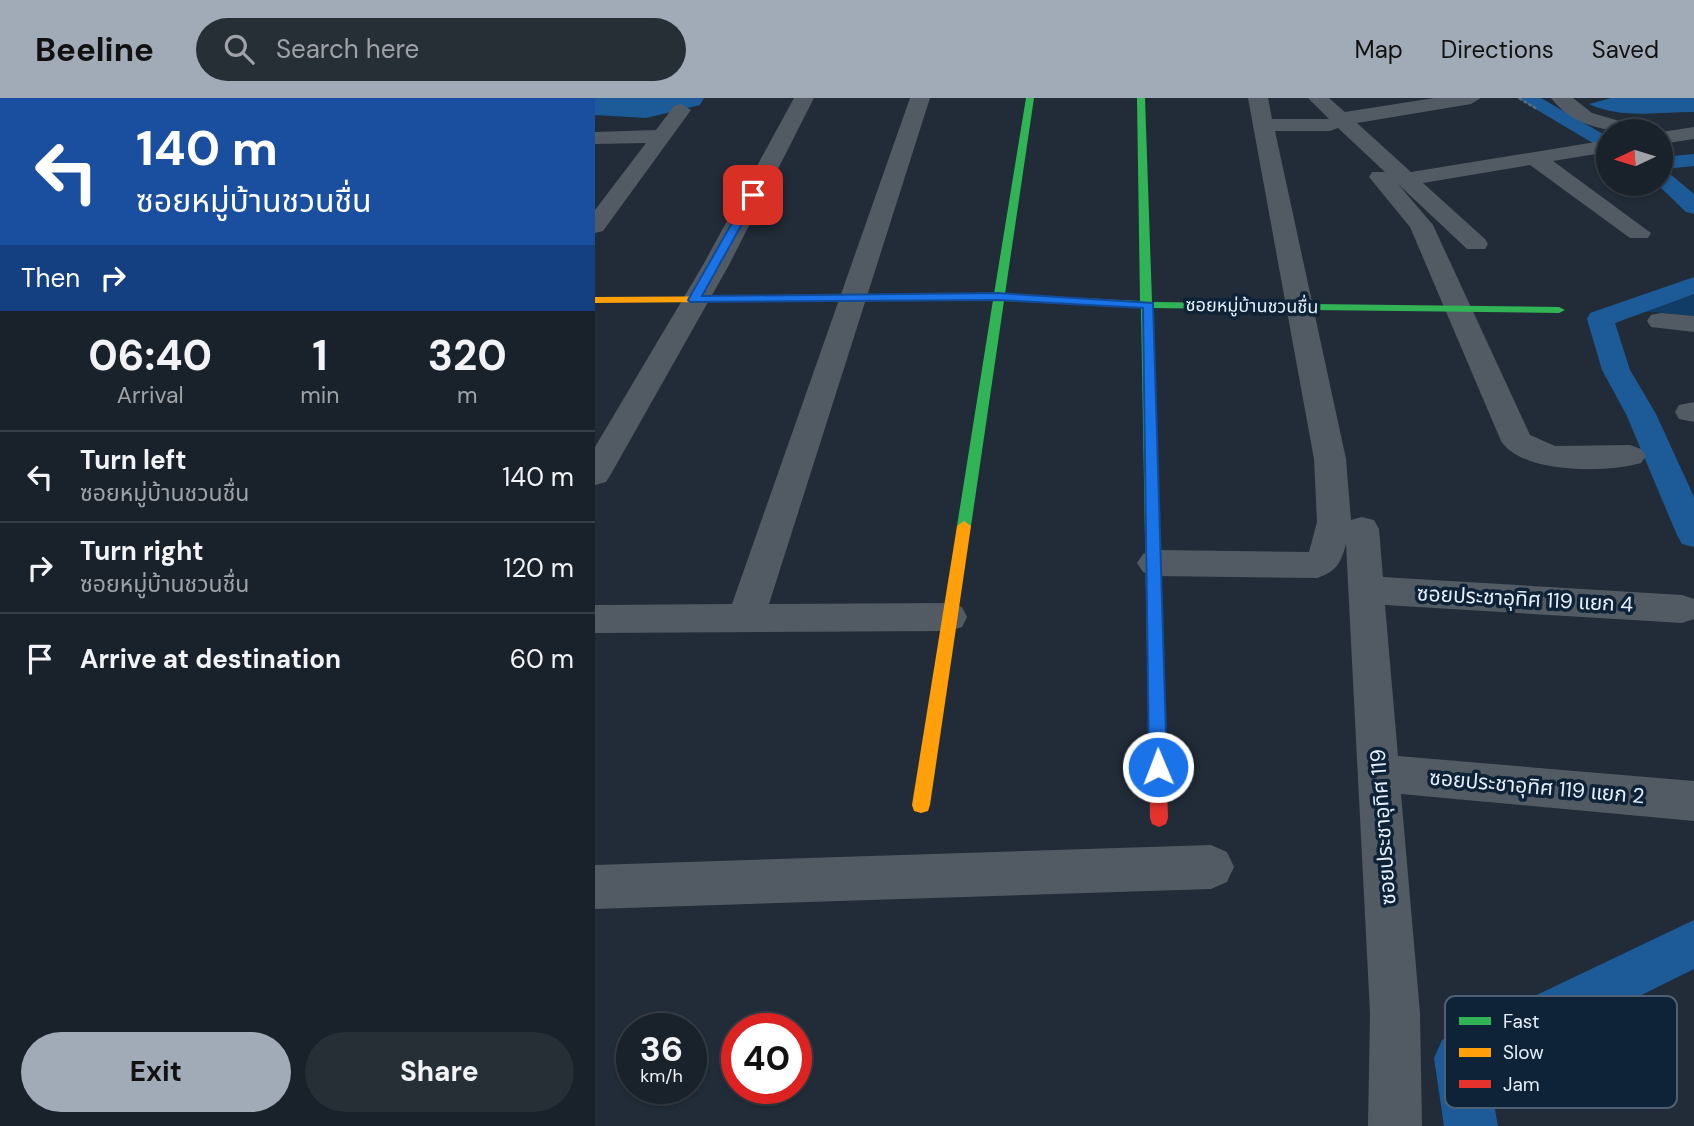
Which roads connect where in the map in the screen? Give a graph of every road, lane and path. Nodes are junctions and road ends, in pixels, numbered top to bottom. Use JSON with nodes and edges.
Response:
{"nodes":[{"id":1,"x":804,"y":98,"type":"edge"},
{"id":2,"x":920,"y":98,"type":"edge"},
{"id":3,"x":1030,"y":98,"type":"edge"},
{"id":4,"x":1141,"y":98,"type":"edge"},
{"id":5,"x":1318,"y":98,"type":"edge"},
{"id":6,"x":1471,"y":98,"type":"edge"},
{"id":7,"x":1561,"y":98,"type":"edge"},
{"id":8,"x":681,"y":110,"type":"dead end"},
{"id":9,"x":1261,"y":111,"type":"edge"},
{"id":10,"x":1596,"y":120,"type":"edge"},
{"id":11,"x":1335,"y":122,"type":"junction"},
{"id":12,"x":1694,"y":133,"type":"edge"},
{"id":13,"x":661,"y":136,"type":"junction"},
{"id":14,"x":1673,"y":136,"type":"edge"},
{"id":15,"x":595,"y":138,"type":"edge"},
{"id":16,"x":1596,"y":148,"type":"edge"},
{"id":17,"x":1534,"y":158,"type":"junction"},
{"id":18,"x":1394,"y":178,"type":"junction"},
{"id":19,"x":595,"y":226,"type":"edge"},
{"id":20,"x":1640,"y":233,"type":"dead end"},
{"id":21,"x":1476,"y":243,"type":"dead end"},
{"id":22,"x":998,"y":297,"type":"junction"},
{"id":23,"x":852,"y":298,"type":"junction"},
{"id":24,"x":595,"y":300,"type":"edge"},
{"id":25,"x":694,"y":300,"type":"junction"},
{"id":26,"x":1149,"y":305,"type":"junction"},
{"id":27,"x":1301,"y":306,"type":"junction"},
{"id":28,"x":1559,"y":310,"type":"dead end"},
{"id":29,"x":1459,"y":311,"type":"junction"},
{"id":30,"x":1661,"y":321,"type":"dead end"},
{"id":31,"x":1694,"y":324,"type":"edge"},
{"id":32,"x":1630,"y":456,"type":"dead end"},
{"id":33,"x":595,"y":474,"type":"edge"},
{"id":34,"x":1362,"y":529,"type":"dead end"},
{"id":35,"x":1155,"y":563,"type":"junction"},
{"id":36,"x":1368,"y":590,"type":"junction"},
{"id":37,"x":1682,"y":609,"type":"dead end"},
{"id":38,"x":949,"y":617,"type":"junction"},
{"id":39,"x":595,"y":619,"type":"edge"},
{"id":40,"x":745,"y":620,"type":"junction"},
{"id":41,"x":1380,"y":773,"type":"junction"},
{"id":42,"x":1694,"y":801,"type":"edge"},
{"id":43,"x":922,"y":805,"type":"dead end"},
{"id":44,"x":1159,"y":818,"type":"dead end"},
{"id":45,"x":1211,"y":867,"type":"dead end"},
{"id":46,"x":595,"y":887,"type":"edge"},
{"id":47,"x":1395,"y":1126,"type":"edge"}],
"edges":[{"from":1,"to":25,"type":"street"},
{"from":2,"to":23,"type":"street"},
{"from":3,"to":22,"type":"street"},
{"from":4,"to":26,"type":"street"},
{"from":5,"to":11,"type":"street"},
{"from":6,"to":11,"type":"street"},
{"from":7,"to":10,"type":"street"},
{"from":8,"to":13,"type":"street"},
{"from":9,"to":11,"type":"street"},
{"from":9,"to":27,"type":"street"},
{"from":11,"to":18,"type":"street"},
{"from":12,"to":14,"type":"street"},
{"from":13,"to":15,"type":"street"},
{"from":13,"to":19,"type":"street"},
{"from":16,"to":17,"type":"street"},
{"from":17,"to":18,"type":"street"},
{"from":17,"to":20,"type":"street"},
{"from":18,"to":21,"type":"street"},
{"from":18,"to":29,"type":"street"},
{"from":22,"to":23,"type":"street","name":"ซอยหมู่บ้านชวนชื่น"},
{"from":22,"to":26,"type":"street","name":"ซอยหมู่บ้านชวนชื่น"},
{"from":22,"to":38,"type":"street"},
{"from":23,"to":25,"type":"street","name":"ซอยหมู่บ้านชวนชื่น"},
{"from":23,"to":40,"type":"street"},
{"from":24,"to":25,"type":"street","name":"ซอยหมู่บ้านชวนชื่น"},
{"from":25,"to":33,"type":"street"},
{"from":26,"to":27,"type":"street","name":"ซอยหมู่บ้านชวนชื่น"},
{"from":26,"to":35,"type":"street"},
{"from":27,"to":29,"type":"street","name":"ซอยหมู่บ้านชวนชื่น"},
{"from":27,"to":35,"type":"street"},
{"from":28,"to":29,"type":"street","name":"ซอยหมู่บ้านชวนชื่น"},
{"from":29,"to":32,"type":"street"},
{"from":30,"to":31,"type":"street"},
{"from":34,"to":36,"type":"street","name":"ซอยประชาอุทิศ 119"},
{"from":35,"to":44,"type":"street"},
{"from":36,"to":37,"type":"street","name":"ซอยประชาอุทิศ 119 แยก 4"},
{"from":36,"to":41,"type":"street","name":"ซอยประชาอุทิศ 119"},
{"from":38,"to":40,"type":"street"},
{"from":38,"to":43,"type":"street"},
{"from":39,"to":40,"type":"street"},
{"from":41,"to":42,"type":"street","name":"ซอยประชาอุทิศ 119 แยก 2"},
{"from":41,"to":47,"type":"street","name":"ซอยประชาอุทิศ 119"},
{"from":45,"to":46,"type":"street"}]}
